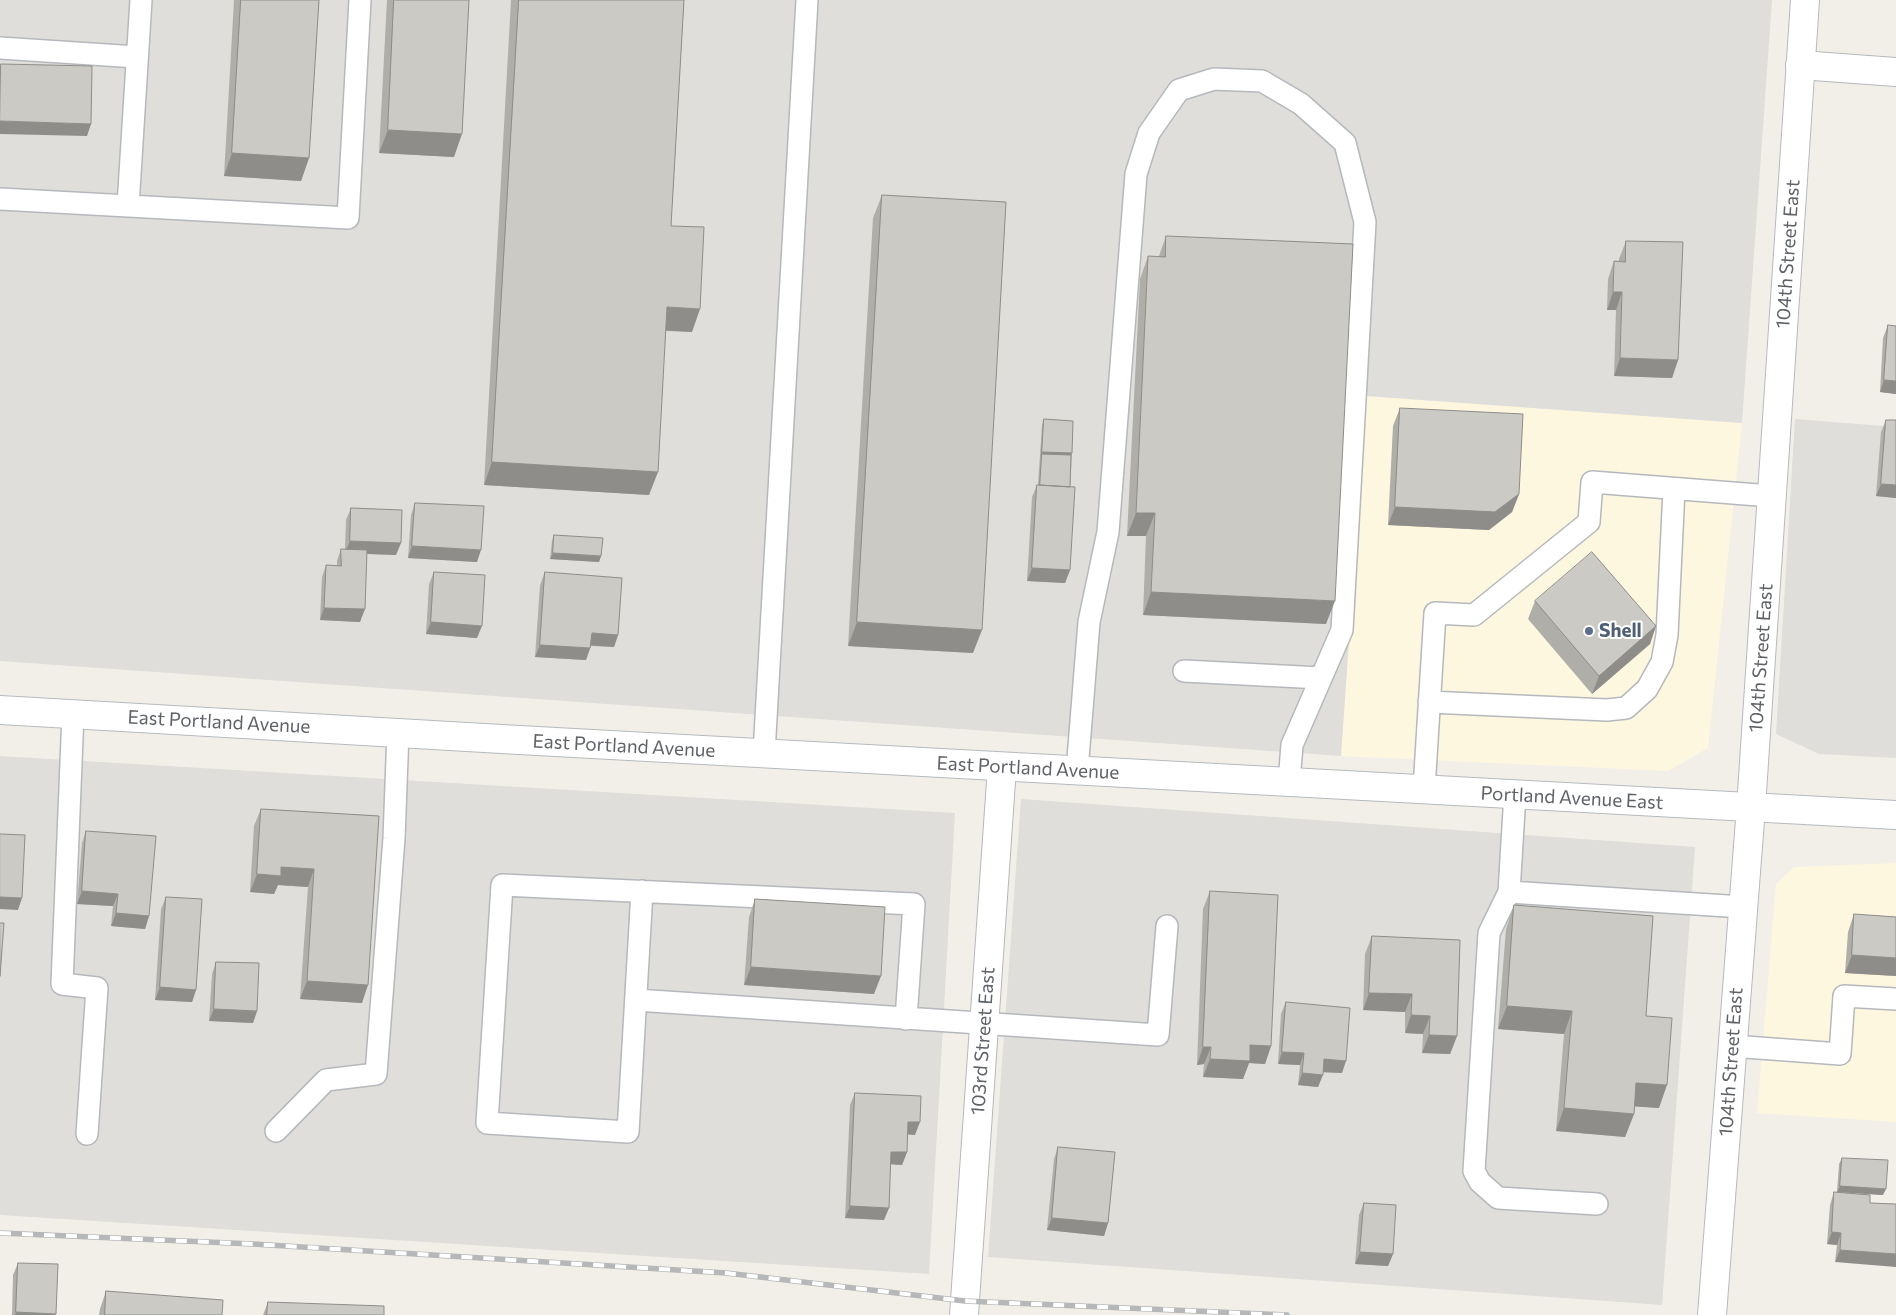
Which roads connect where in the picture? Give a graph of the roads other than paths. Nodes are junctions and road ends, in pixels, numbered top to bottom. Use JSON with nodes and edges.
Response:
{"nodes":[{"id":1,"x":141,"y":0,"type":"edge"},
{"id":2,"x":360,"y":0,"type":"edge"},
{"id":3,"x":807,"y":0,"type":"edge"},
{"id":4,"x":1805,"y":0,"type":"edge"},
{"id":5,"x":0,"y":48,"type":"edge"},
{"id":6,"x":137,"y":58,"type":"junction"},
{"id":7,"x":1800,"y":65,"type":"junction"},
{"id":8,"x":1896,"y":72,"type":"edge"},
{"id":9,"x":0,"y":199,"type":"edge"},
{"id":10,"x":128,"y":206,"type":"junction"},
{"id":11,"x":1674,"y":489,"type":"junction"},
{"id":12,"x":1772,"y":496,"type":"junction"},
{"id":13,"x":1184,"y":671,"type":"dead end"},
{"id":14,"x":1321,"y":678,"type":"junction"},
{"id":15,"x":1429,"y":702,"type":"junction"},
{"id":16,"x":0,"y":710,"type":"edge"},
{"id":17,"x":73,"y":714,"type":"junction"},
{"id":18,"x":398,"y":732,"type":"junction"},
{"id":19,"x":764,"y":753,"type":"junction"},
{"id":20,"x":1002,"y":767,"type":"junction"},
{"id":21,"x":1077,"y":771,"type":"junction"},
{"id":22,"x":1247,"y":780,"type":"joint"},
{"id":23,"x":1289,"y":782,"type":"junction"},
{"id":24,"x":1424,"y":789,"type":"junction"},
{"id":25,"x":1515,"y":794,"type":"junction"},
{"id":26,"x":1751,"y":807,"type":"junction"},
{"id":27,"x":1896,"y":815,"type":"edge"},
{"id":28,"x":642,"y":891,"type":"junction"},
{"id":29,"x":1509,"y":892,"type":"junction"},
{"id":30,"x":1743,"y":906,"type":"junction"},
{"id":31,"x":1168,"y":926,"type":"dead end"},
{"id":32,"x":636,"y":1000,"type":"junction"},
{"id":33,"x":1896,"y":1000,"type":"edge"},
{"id":34,"x":906,"y":1018,"type":"junction"},
{"id":35,"x":984,"y":1024,"type":"junction"},
{"id":36,"x":1732,"y":1046,"type":"junction"},
{"id":37,"x":276,"y":1131,"type":"dead end"},
{"id":38,"x":87,"y":1134,"type":"dead end"},
{"id":39,"x":1597,"y":1204,"type":"dead end"},
{"id":40,"x":964,"y":1315,"type":"edge"},
{"id":41,"x":1712,"y":1315,"type":"edge"}],
"edges":[{"from":1,"to":6,"type":"lane"},
{"from":2,"to":10,"type":"lane"},
{"from":3,"to":19,"type":"lane"},
{"from":4,"to":7,"type":"street","name":"104th Street East"},
{"from":5,"to":6,"type":"lane"},
{"from":6,"to":10,"type":"lane"},
{"from":7,"to":8,"type":"street"},
{"from":7,"to":12,"type":"street","name":"104th Street East"},
{"from":9,"to":10,"type":"lane"},
{"from":11,"to":12,"type":"lane"},
{"from":11,"to":15,"type":"lane"},
{"from":11,"to":15,"type":"lane"},
{"from":12,"to":26,"type":"street","name":"104th Street East"},
{"from":13,"to":14,"type":"lane"},
{"from":14,"to":21,"type":"lane"},
{"from":14,"to":23,"type":"lane"},
{"from":15,"to":24,"type":"lane"},
{"from":16,"to":17,"type":"street","name":"East Portland Avenue"},
{"from":17,"to":18,"type":"street","name":"East Portland Avenue"},
{"from":17,"to":38,"type":"lane"},
{"from":18,"to":19,"type":"street","name":"East Portland Avenue"},
{"from":18,"to":37,"type":"lane"},
{"from":19,"to":20,"type":"street","name":"East Portland Avenue"},
{"from":20,"to":21,"type":"street","name":"East Portland Avenue"},
{"from":20,"to":35,"type":"street","name":"103rd Street East"},
{"from":21,"to":22,"type":"street","name":"East Portland Avenue"},
{"from":22,"to":23,"type":"street","name":"Portland Avenue East"},
{"from":23,"to":24,"type":"street","name":"Portland Avenue East"},
{"from":24,"to":25,"type":"street","name":"Portland Avenue East"},
{"from":25,"to":26,"type":"street","name":"Portland Avenue East"},
{"from":25,"to":29,"type":"lane"},
{"from":26,"to":27,"type":"street","name":"Portland Avenue East"},
{"from":26,"to":30,"type":"street","name":"104th Street East"},
{"from":28,"to":32,"type":"lane"},
{"from":28,"to":32,"type":"lane"},
{"from":28,"to":34,"type":"lane"},
{"from":29,"to":30,"type":"lane"},
{"from":29,"to":39,"type":"lane"},
{"from":30,"to":36,"type":"street","name":"104th Street East"},
{"from":31,"to":35,"type":"lane"},
{"from":32,"to":34,"type":"lane"},
{"from":33,"to":36,"type":"lane"},
{"from":34,"to":35,"type":"lane"},
{"from":35,"to":40,"type":"street","name":"103rd Street East"},
{"from":36,"to":41,"type":"street","name":"104th Street East"}]}
